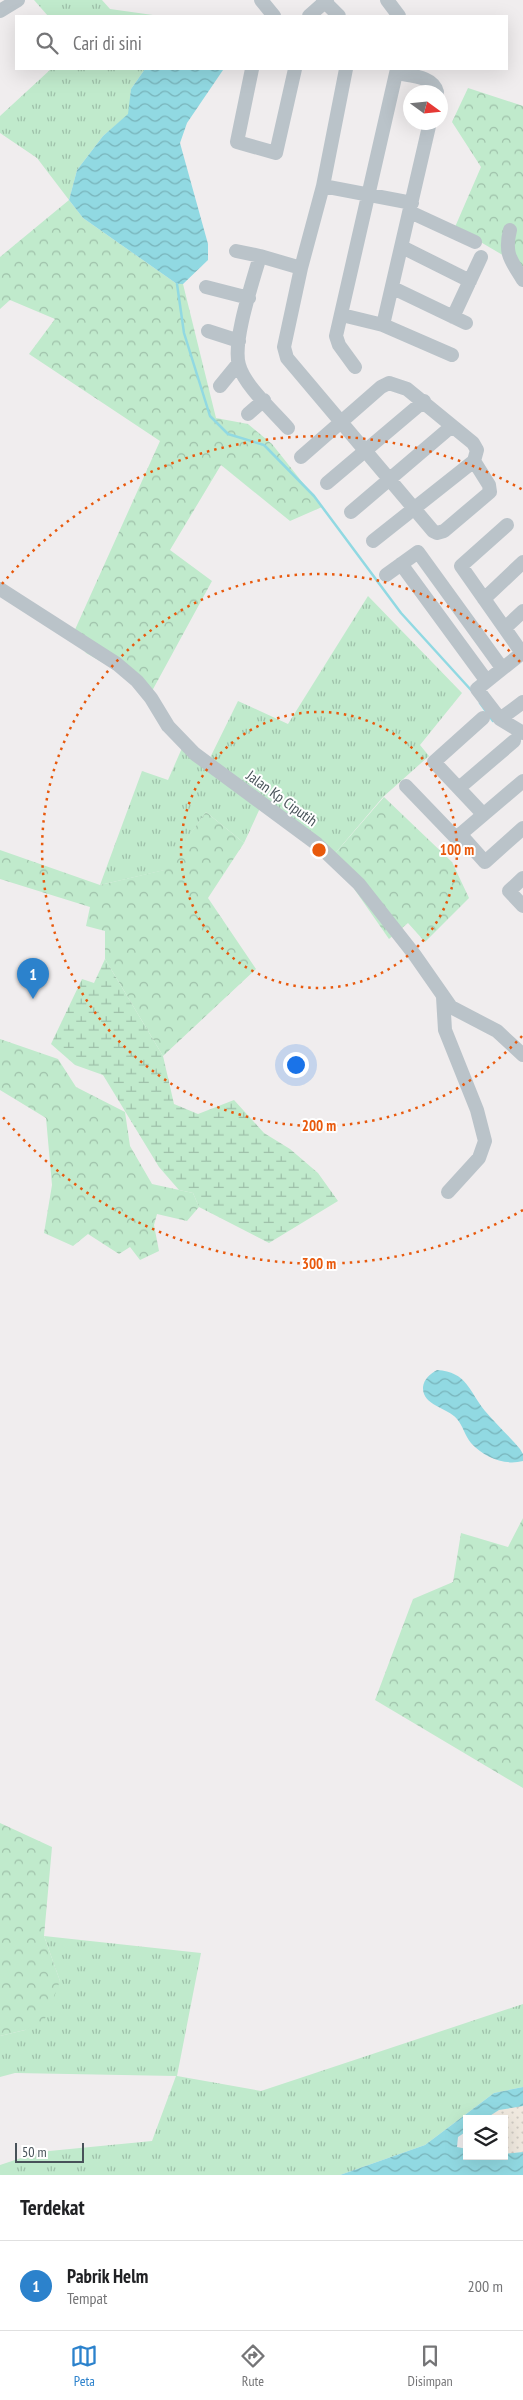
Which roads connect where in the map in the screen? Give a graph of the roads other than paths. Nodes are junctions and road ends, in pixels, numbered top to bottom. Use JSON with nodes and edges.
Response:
{"nodes":[{"id":1,"x":18,"y":0,"type":"edge"},
{"id":2,"x":261,"y":0,"type":"edge"},
{"id":3,"x":387,"y":0,"type":"edge"},
{"id":4,"x":325,"y":1,"type":"edge"},
{"id":5,"x":0,"y":11,"type":"edge"},
{"id":6,"x":273,"y":15,"type":"edge"},
{"id":7,"x":310,"y":15,"type":"edge"},
{"id":8,"x":338,"y":15,"type":"edge"},
{"id":9,"x":398,"y":15,"type":"edge"},
{"id":10,"x":252,"y":70,"type":"edge"},
{"id":11,"x":295,"y":70,"type":"edge"},
{"id":12,"x":346,"y":70,"type":"edge"},
{"id":13,"x":397,"y":71,"type":"edge"},
{"id":14,"x":435,"y":85,"type":"edge"},
{"id":15,"x":428,"y":130,"type":"edge"},
{"id":16,"x":323,"y":186,"type":"junction"},
{"id":17,"x":370,"y":194,"type":"junction"},
{"id":18,"x":411,"y":207,"type":"junction"},
{"id":19,"x":510,"y":230,"type":"dead end"},
{"id":20,"x":475,"y":242,"type":"dead end"},
{"id":21,"x":402,"y":248,"type":"junction"},
{"id":22,"x":236,"y":251,"type":"dead end"},
{"id":23,"x":260,"y":256,"type":"junction"},
{"id":24,"x":481,"y":257,"type":"dead end"},
{"id":25,"x":301,"y":268,"type":"junction"},
{"id":26,"x":523,"y":280,"type":"edge"},
{"id":27,"x":470,"y":281,"type":"junction"},
{"id":28,"x":206,"y":287,"type":"dead end"},
{"id":29,"x":393,"y":288,"type":"junction"},
{"id":30,"x":249,"y":298,"type":"junction"},
{"id":31,"x":342,"y":315,"type":"junction"},
{"id":32,"x":453,"y":317,"type":"junction"},
{"id":33,"x":466,"y":323,"type":"dead end"},
{"id":34,"x":383,"y":325,"type":"junction"},
{"id":35,"x":208,"y":331,"type":"dead end"},
{"id":36,"x":239,"y":341,"type":"junction"},
{"id":37,"x":452,"y":355,"type":"dead end"},
{"id":38,"x":238,"y":364,"type":"junction"},
{"id":39,"x":355,"y":367,"type":"dead end"},
{"id":40,"x":220,"y":386,"type":"dead end"},
{"id":41,"x":264,"y":400,"type":"junction"},
{"id":42,"x":424,"y":401,"type":"junction"},
{"id":43,"x":248,"y":414,"type":"dead end"},
{"id":44,"x":341,"y":423,"type":"junction"},
{"id":45,"x":452,"y":426,"type":"junction"},
{"id":46,"x":288,"y":428,"type":"dead end"},
{"id":47,"x":367,"y":451,"type":"junction"},
{"id":48,"x":301,"y":457,"type":"dead end"},
{"id":49,"x":474,"y":461,"type":"junction"},
{"id":50,"x":389,"y":480,"type":"junction"},
{"id":51,"x":326,"y":484,"type":"dead end"},
{"id":52,"x":413,"y":509,"type":"junction"},
{"id":53,"x":351,"y":512,"type":"dead end"},
{"id":54,"x":507,"y":525,"type":"dead end"},
{"id":55,"x":373,"y":541,"type":"dead end"},
{"id":56,"x":523,"y":562,"type":"edge"},
{"id":57,"x":401,"y":564,"type":"junction"},
{"id":58,"x":386,"y":575,"type":"dead end"},
{"id":59,"x":0,"y":589,"type":"edge"},
{"id":60,"x":484,"y":598,"type":"junction"},
{"id":61,"x":523,"y":611,"type":"edge"},
{"id":62,"x":506,"y":628,"type":"junction"},
{"id":63,"x":502,"y":668,"type":"junction"},
{"id":64,"x":486,"y":680,"type":"junction"},
{"id":65,"x":523,"y":702,"type":"edge"},
{"id":66,"x":483,"y":718,"type":"dead end"},
{"id":67,"x":500,"y":719,"type":"junction"},
{"id":68,"x":519,"y":737,"type":"edge"},
{"id":69,"x":523,"y":781,"type":"edge"},
{"id":70,"x":406,"y":786,"type":"dead end"},
{"id":71,"x":459,"y":788,"type":"junction"},
{"id":72,"x":483,"y":814,"type":"junction"},
{"id":73,"x":523,"y":828,"type":"edge"},
{"id":74,"x":460,"y":834,"type":"junction"},
{"id":75,"x":523,"y":878,"type":"edge"},
{"id":76,"x":523,"y":906,"type":"edge"},
{"id":77,"x":443,"y":996,"type":"junction"},
{"id":78,"x":523,"y":1055,"type":"edge"},
{"id":79,"x":448,"y":1192,"type":"dead end"}],
"edges":[{"from":1,"to":5,"type":"street"},
{"from":2,"to":6,"type":"street"},
{"from":3,"to":9,"type":"street"},
{"from":4,"to":7,"type":"street"},
{"from":4,"to":8,"type":"street"},
{"from":10,"to":11,"type":"street"},
{"from":12,"to":16,"type":"street"},
{"from":13,"to":14,"type":"street"},
{"from":13,"to":17,"type":"street"},
{"from":15,"to":18,"type":"street"},
{"from":16,"to":17,"type":"street"},
{"from":16,"to":25,"type":"street"},
{"from":17,"to":18,"type":"street"},
{"from":17,"to":31,"type":"street"},
{"from":18,"to":20,"type":"street"},
{"from":18,"to":21,"type":"street"},
{"from":19,"to":26,"type":"street"},
{"from":21,"to":27,"type":"street"},
{"from":21,"to":29,"type":"street"},
{"from":22,"to":23,"type":"street"},
{"from":23,"to":25,"type":"street"},
{"from":23,"to":30,"type":"street"},
{"from":24,"to":27,"type":"street"},
{"from":25,"to":44,"type":"street"},
{"from":27,"to":32,"type":"street"},
{"from":28,"to":30,"type":"street"},
{"from":29,"to":32,"type":"street"},
{"from":29,"to":34,"type":"street"},
{"from":30,"to":36,"type":"street"},
{"from":31,"to":34,"type":"street"},
{"from":31,"to":39,"type":"street"},
{"from":32,"to":33,"type":"street"},
{"from":34,"to":37,"type":"street"},
{"from":35,"to":36,"type":"street"},
{"from":36,"to":38,"type":"street"},
{"from":38,"to":40,"type":"street"},
{"from":38,"to":41,"type":"street"},
{"from":41,"to":43,"type":"street"},
{"from":41,"to":46,"type":"street"},
{"from":42,"to":44,"type":"street"},
{"from":42,"to":45,"type":"street"},
{"from":42,"to":47,"type":"street"},
{"from":44,"to":47,"type":"street"},
{"from":44,"to":48,"type":"street"},
{"from":45,"to":49,"type":"street"},
{"from":45,"to":50,"type":"street"},
{"from":47,"to":50,"type":"street"},
{"from":47,"to":51,"type":"street"},
{"from":49,"to":52,"type":"street"},
{"from":49,"to":52,"type":"street"},
{"from":50,"to":52,"type":"street"},
{"from":50,"to":53,"type":"street"},
{"from":52,"to":55,"type":"street"},
{"from":54,"to":60,"type":"street"},
{"from":56,"to":60,"type":"street"},
{"from":57,"to":58,"type":"street"},
{"from":57,"to":63,"type":"street"},
{"from":57,"to":64,"type":"street"},
{"from":59,"to":77,"type":"street","name":"Jalan Kp Ciputih"},
{"from":60,"to":62,"type":"street"},
{"from":61,"to":62,"type":"street"},
{"from":62,"to":63,"type":"street"},
{"from":63,"to":64,"type":"street"},
{"from":64,"to":67,"type":"street"},
{"from":65,"to":67,"type":"street"},
{"from":66,"to":71,"type":"street"},
{"from":67,"to":68,"type":"street"},
{"from":68,"to":71,"type":"street"},
{"from":69,"to":72,"type":"street"},
{"from":70,"to":74,"type":"street"},
{"from":71,"to":72,"type":"street"},
{"from":72,"to":74,"type":"street"},
{"from":73,"to":74,"type":"street"},
{"from":75,"to":76,"type":"street"},
{"from":77,"to":78,"type":"street","name":"Jalan Kp Ciputih"},
{"from":77,"to":79,"type":"street"}]}
